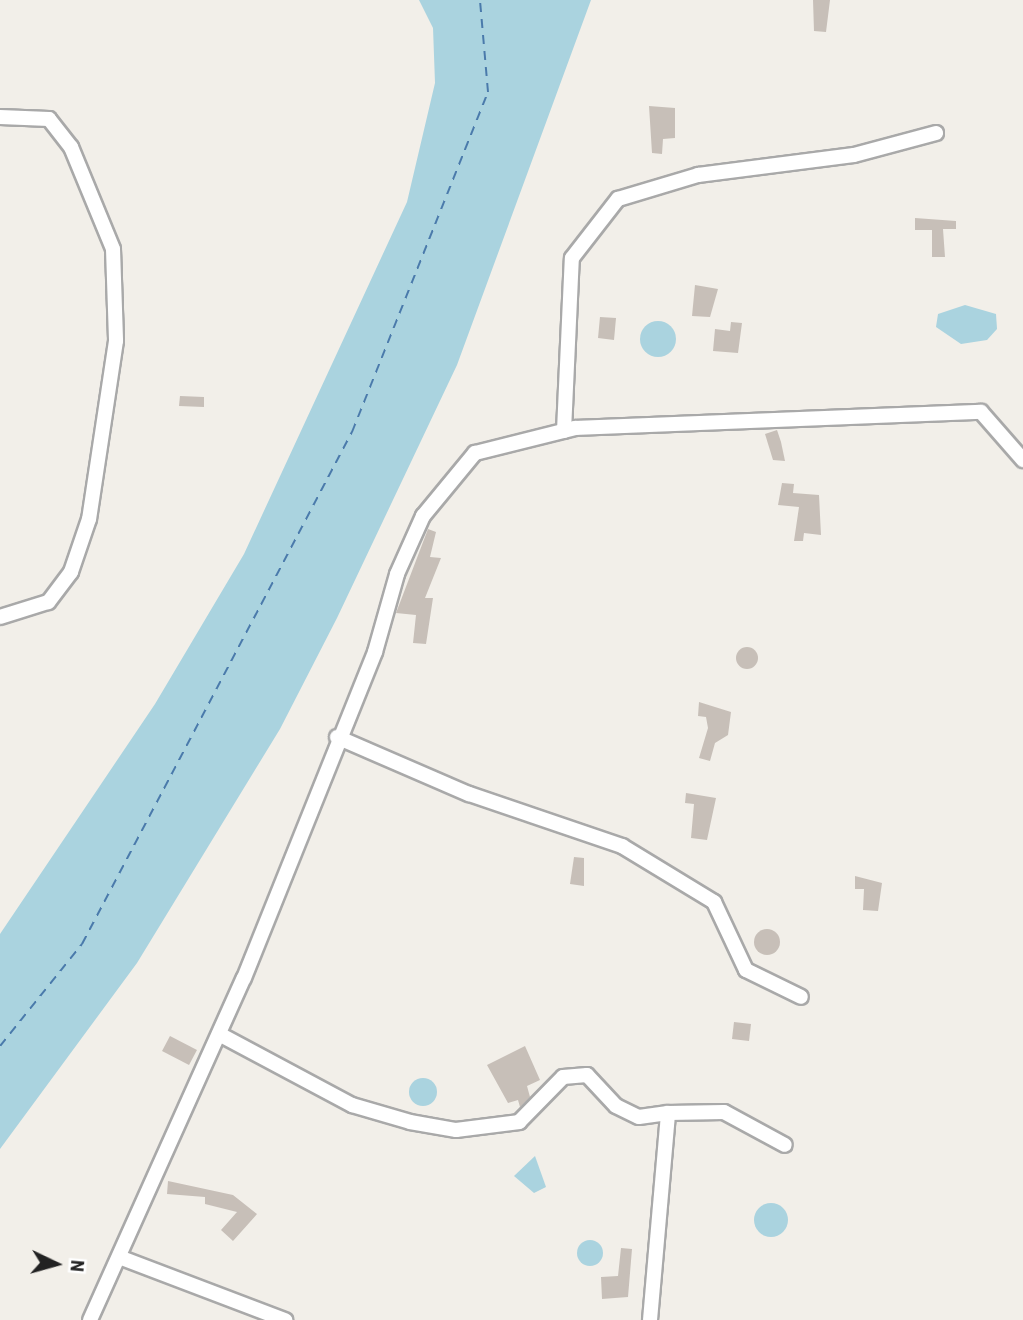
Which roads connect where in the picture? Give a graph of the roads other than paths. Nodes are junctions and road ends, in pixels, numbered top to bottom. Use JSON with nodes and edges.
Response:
{"nodes":[{"id":1,"x":0,"y":117,"type":"edge"},
{"id":2,"x":936,"y":133,"type":"dead end"},
{"id":3,"x":564,"y":430,"type":"junction"},
{"id":4,"x":1023,"y":460,"type":"edge"},
{"id":5,"x":0,"y":617,"type":"edge"},
{"id":6,"x":337,"y":737,"type":"junction"},
{"id":7,"x":801,"y":997,"type":"dead end"},
{"id":8,"x":219,"y":1034,"type":"junction"},
{"id":9,"x":668,"y":1113,"type":"junction"},
{"id":10,"x":786,"y":1145,"type":"dead end"},
{"id":11,"x":119,"y":1257,"type":"junction"},
{"id":12,"x":90,"y":1320,"type":"edge"},
{"id":13,"x":285,"y":1320,"type":"edge"},
{"id":14,"x":650,"y":1320,"type":"edge"}],
"edges":[{"from":1,"to":5,"type":"street"},
{"from":2,"to":3,"type":"street"},
{"from":3,"to":4,"type":"street"},
{"from":3,"to":6,"type":"street"},
{"from":6,"to":7,"type":"street"},
{"from":6,"to":8,"type":"street"},
{"from":8,"to":9,"type":"street"},
{"from":8,"to":11,"type":"street"},
{"from":9,"to":10,"type":"street"},
{"from":9,"to":14,"type":"street"},
{"from":11,"to":12,"type":"street"},
{"from":11,"to":13,"type":"street"}]}
